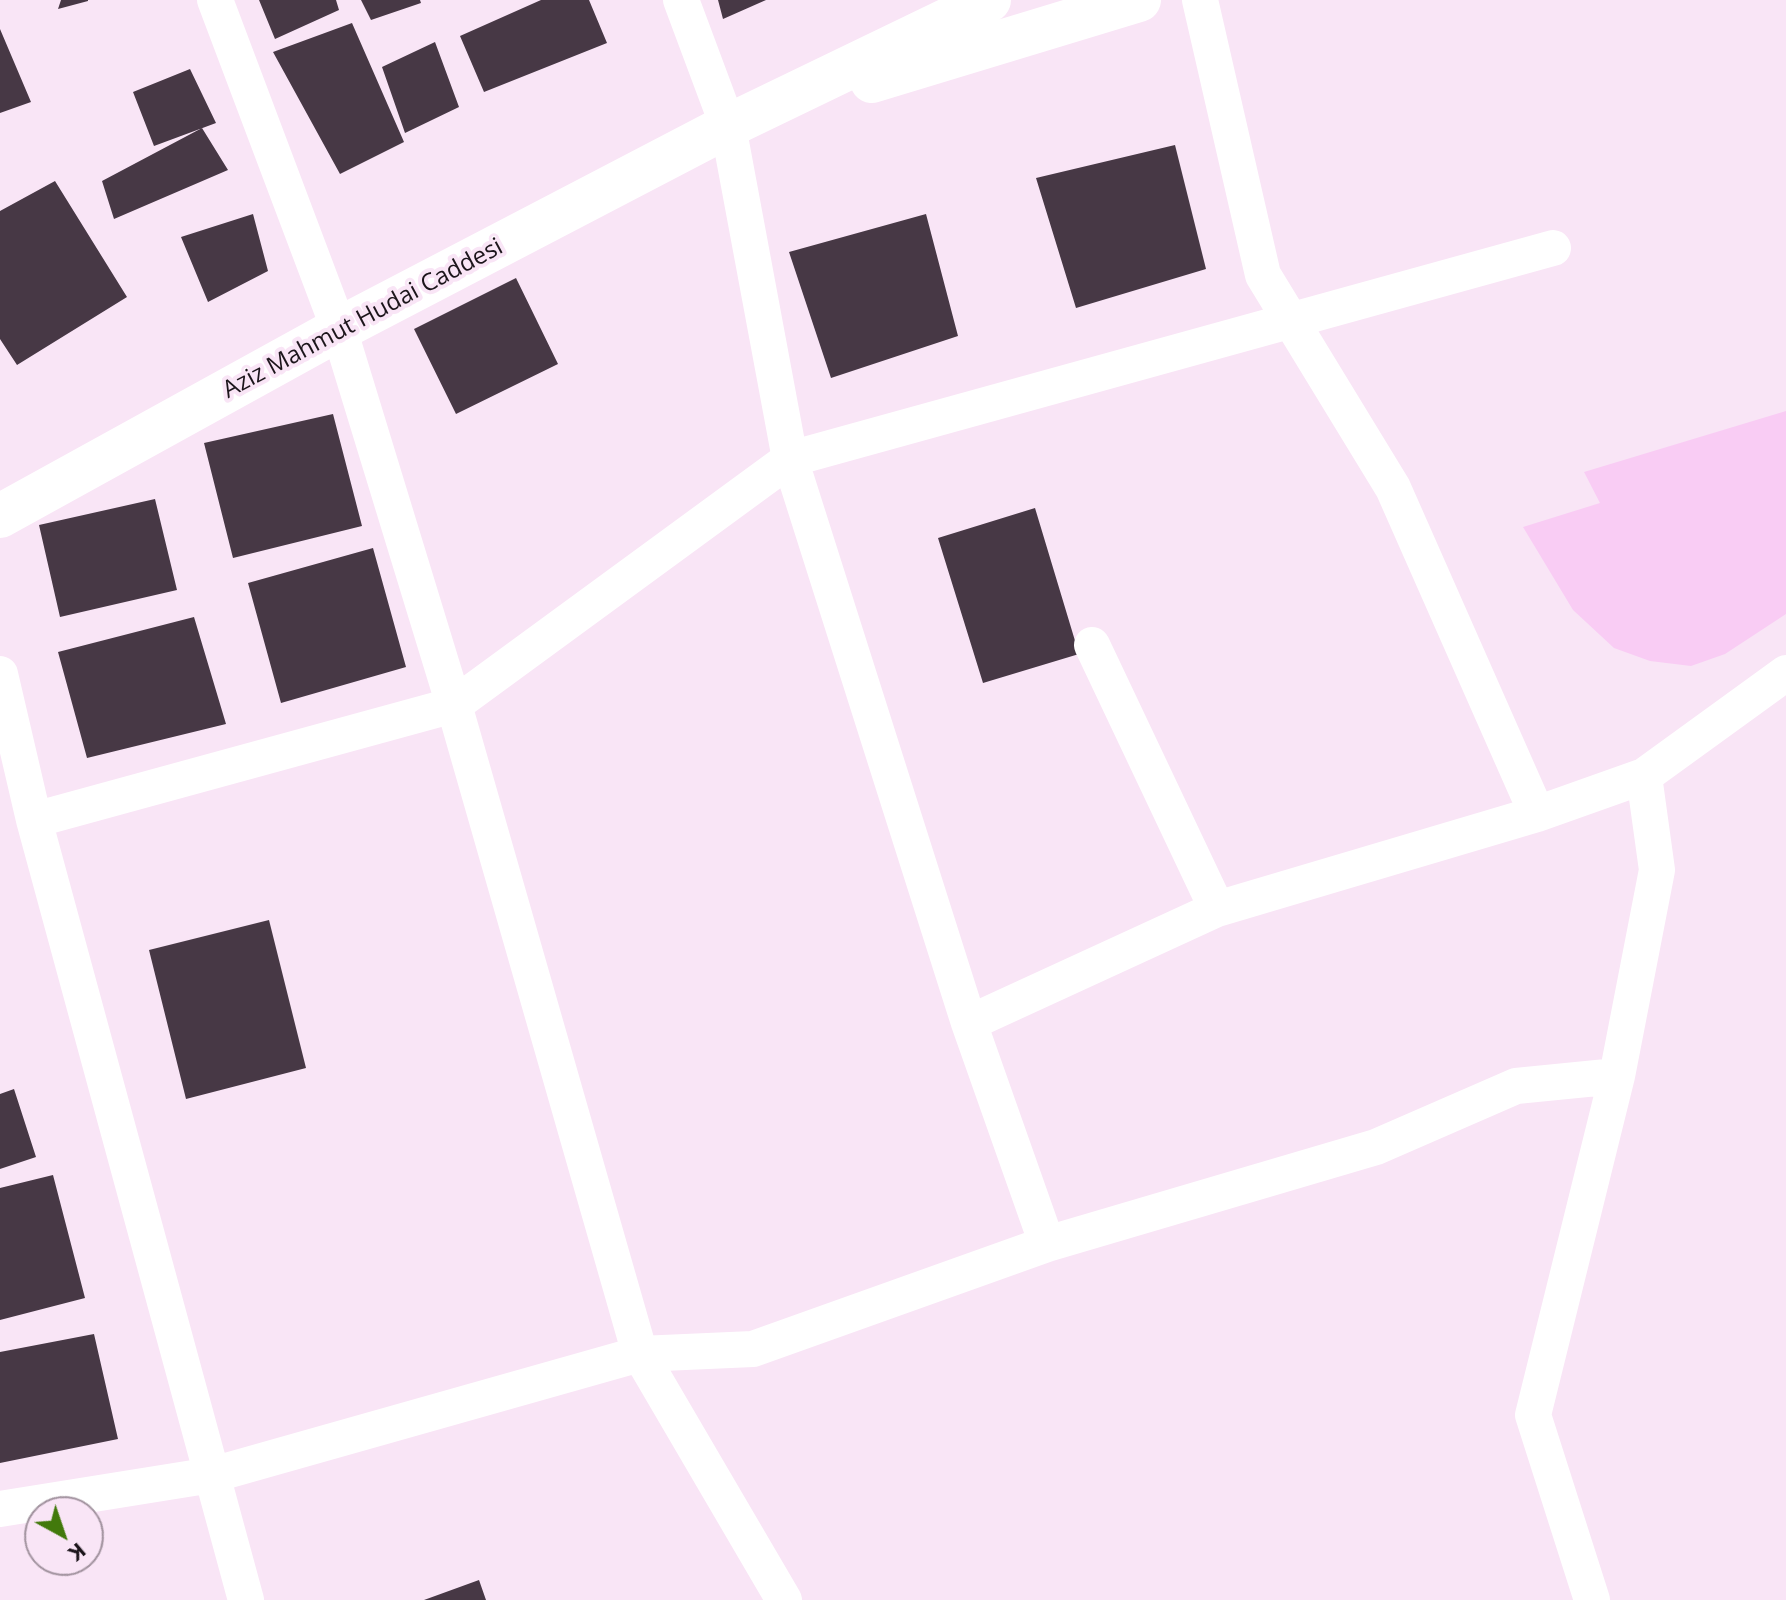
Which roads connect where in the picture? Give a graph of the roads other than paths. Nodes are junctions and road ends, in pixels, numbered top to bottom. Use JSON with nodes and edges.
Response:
{"nodes":[{"id":1,"x":215,"y":0,"type":"edge"},
{"id":2,"x":681,"y":0,"type":"edge"},
{"id":3,"x":989,"y":0,"type":"edge"},
{"id":4,"x":1139,"y":0,"type":"edge"},
{"id":5,"x":1200,"y":0,"type":"edge"},
{"id":6,"x":728,"y":126,"type":"junction"},
{"id":7,"x":1553,"y":248,"type":"dead end"},
{"id":8,"x":1289,"y":322,"type":"junction"},
{"id":9,"x":339,"y":329,"type":"junction"},
{"id":10,"x":790,"y":459,"type":"junction"},
{"id":11,"x":0,"y":516,"type":"edge"},
{"id":12,"x":1092,"y":645,"type":"dead end"},
{"id":13,"x":1786,"y":673,"type":"edge"},
{"id":14,"x":0,"y":674,"type":"edge"},
{"id":15,"x":454,"y":705,"type":"junction"},
{"id":16,"x":1644,"y":776,"type":"junction"},
{"id":17,"x":1537,"y":814,"type":"junction"},
{"id":18,"x":34,"y":820,"type":"junction"},
{"id":19,"x":1217,"y":909,"type":"junction"},
{"id":20,"x":969,"y":1023,"type":"junction"},
{"id":21,"x":1617,"y":1076,"type":"junction"},
{"id":22,"x":1047,"y":1244,"type":"junction"},
{"id":23,"x":640,"y":1354,"type":"junction"},
{"id":24,"x":212,"y":1475,"type":"junction"},
{"id":25,"x":0,"y":1509,"type":"edge"},
{"id":26,"x":246,"y":1600,"type":"edge"},
{"id":27,"x":784,"y":1600,"type":"edge"},
{"id":28,"x":1592,"y":1600,"type":"edge"}],
"edges":[{"from":1,"to":9,"type":"street"},
{"from":2,"to":6,"type":"street"},
{"from":3,"to":6,"type":"street","name":"Aziz Mahmut Hudai Caddesi"},
{"from":4,"to":6,"type":"street","name":"Aziz Mahmut Hudai Caddesi"},
{"from":5,"to":8,"type":"street"},
{"from":6,"to":9,"type":"street","name":"Aziz Mahmut Hudai Caddesi"},
{"from":6,"to":10,"type":"street"},
{"from":7,"to":8,"type":"street"},
{"from":8,"to":10,"type":"street"},
{"from":8,"to":17,"type":"street"},
{"from":9,"to":11,"type":"street","name":"Aziz Mahmut Hudai Caddesi"},
{"from":9,"to":15,"type":"street"},
{"from":10,"to":15,"type":"street"},
{"from":10,"to":20,"type":"street"},
{"from":12,"to":19,"type":"street"},
{"from":13,"to":16,"type":"street"},
{"from":14,"to":18,"type":"street"},
{"from":15,"to":18,"type":"street"},
{"from":15,"to":23,"type":"street"},
{"from":16,"to":17,"type":"street"},
{"from":16,"to":21,"type":"street"},
{"from":17,"to":19,"type":"street"},
{"from":18,"to":24,"type":"street"},
{"from":19,"to":20,"type":"street"},
{"from":20,"to":22,"type":"street"},
{"from":21,"to":22,"type":"street"},
{"from":21,"to":28,"type":"street"},
{"from":22,"to":23,"type":"street"},
{"from":23,"to":24,"type":"street"},
{"from":23,"to":27,"type":"street"},
{"from":24,"to":25,"type":"street"},
{"from":24,"to":26,"type":"street"}]}
